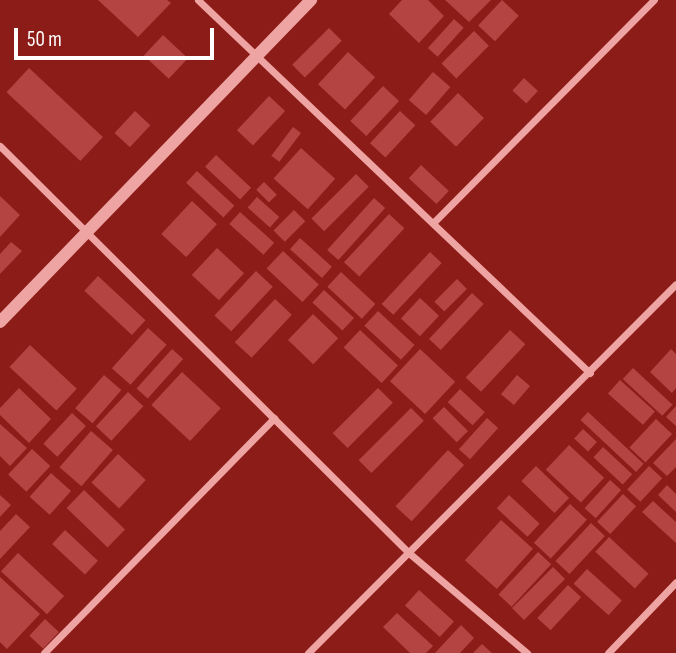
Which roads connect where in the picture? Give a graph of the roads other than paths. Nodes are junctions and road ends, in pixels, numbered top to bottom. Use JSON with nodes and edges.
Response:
{"nodes":[{"id":1,"x":198,"y":0,"type":"edge"},
{"id":2,"x":311,"y":0,"type":"edge"},
{"id":3,"x":654,"y":0,"type":"edge"},
{"id":4,"x":257,"y":56,"type":"junction"},
{"id":5,"x":0,"y":146,"type":"edge"},
{"id":6,"x":433,"y":223,"type":"junction"},
{"id":7,"x":85,"y":230,"type":"junction"},
{"id":8,"x":676,"y":284,"type":"edge"},
{"id":9,"x":0,"y":322,"type":"edge"},
{"id":10,"x":590,"y":373,"type":"junction"},
{"id":11,"x":274,"y":418,"type":"junction"},
{"id":12,"x":409,"y":553,"type":"junction"},
{"id":13,"x":676,"y":582,"type":"edge"},
{"id":14,"x":44,"y":653,"type":"edge"},
{"id":15,"x":308,"y":653,"type":"edge"},
{"id":16,"x":527,"y":653,"type":"edge"},
{"id":17,"x":608,"y":653,"type":"edge"}],
"edges":[{"from":1,"to":4,"type":"street"},
{"from":2,"to":4,"type":"street"},
{"from":3,"to":6,"type":"street"},
{"from":4,"to":6,"type":"street"},
{"from":4,"to":7,"type":"street"},
{"from":5,"to":7,"type":"street"},
{"from":6,"to":10,"type":"street"},
{"from":7,"to":9,"type":"street"},
{"from":7,"to":11,"type":"street"},
{"from":8,"to":10,"type":"street"},
{"from":10,"to":12,"type":"street"},
{"from":11,"to":12,"type":"street"},
{"from":11,"to":14,"type":"street"},
{"from":12,"to":15,"type":"street"},
{"from":12,"to":16,"type":"street"},
{"from":13,"to":17,"type":"street"}]}
